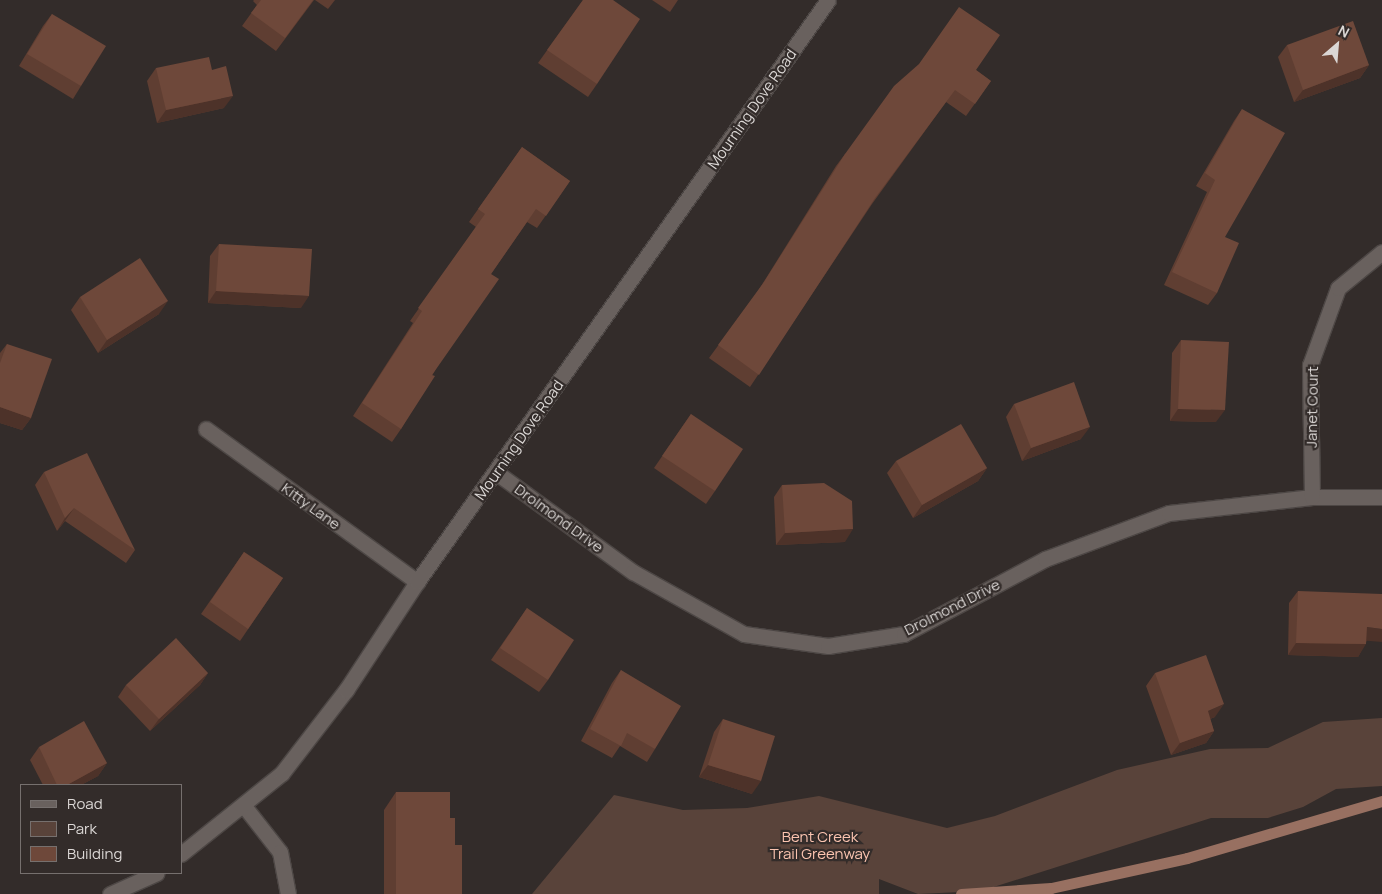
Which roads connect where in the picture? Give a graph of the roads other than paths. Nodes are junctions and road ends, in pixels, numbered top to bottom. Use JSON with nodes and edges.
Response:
{"nodes":[{"id":1,"x":828,"y":0,"type":"edge"},
{"id":2,"x":1382,"y":252,"type":"edge"},
{"id":3,"x":206,"y":430,"type":"dead end"},
{"id":4,"x":497,"y":473,"type":"junction"},
{"id":5,"x":1312,"y":497,"type":"junction"},
{"id":6,"x":1382,"y":497,"type":"edge"},
{"id":7,"x":417,"y":582,"type":"junction"},
{"id":8,"x":244,"y":806,"type":"junction"},
{"id":9,"x":182,"y":853,"type":"edge"},
{"id":10,"x":155,"y":874,"type":"edge"},
{"id":11,"x":110,"y":894,"type":"edge"},
{"id":12,"x":288,"y":894,"type":"edge"}],
"edges":[{"from":1,"to":4,"type":"street","name":"Mourning Dove Road"},
{"from":2,"to":5,"type":"street","name":"Janet Court"},
{"from":3,"to":7,"type":"street","name":"Kitty Lane"},
{"from":4,"to":5,"type":"street","name":"Drolmond Drive"},
{"from":4,"to":7,"type":"street","name":"Mourning Dove Road"},
{"from":5,"to":6,"type":"street","name":"Drolmond Drive"},
{"from":7,"to":8,"type":"street","name":"Mourning Dove Road"},
{"from":8,"to":9,"type":"street","name":"Mourning Dove Road"},
{"from":8,"to":12,"type":"street"},
{"from":10,"to":11,"type":"street"}]}
